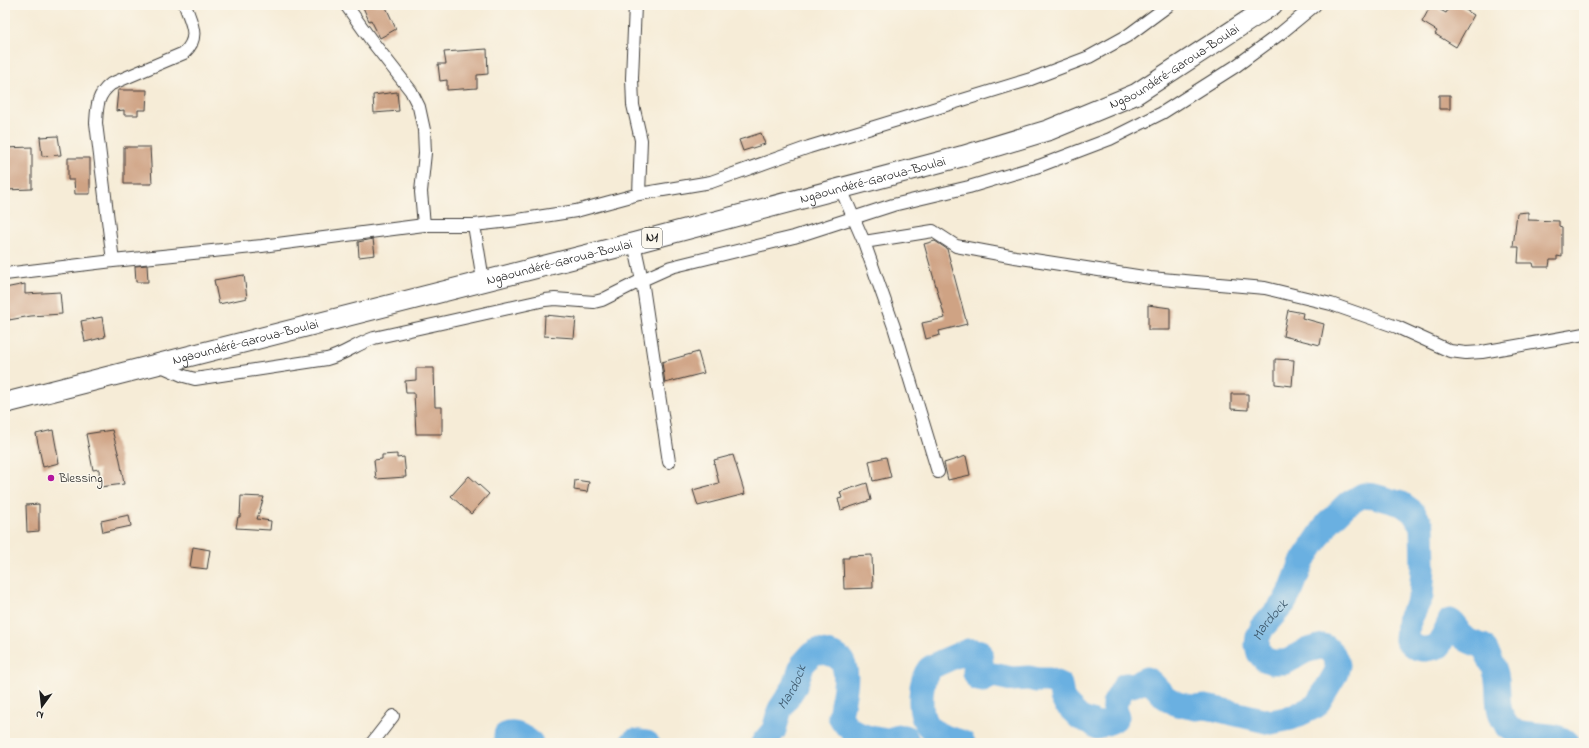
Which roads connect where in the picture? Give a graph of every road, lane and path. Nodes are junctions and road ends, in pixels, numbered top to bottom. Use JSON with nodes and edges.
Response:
{"nodes":[{"id":1,"x":185,"y":5,"type":"edge"},
{"id":2,"x":346,"y":5,"type":"edge"},
{"id":3,"x":635,"y":5,"type":"edge"},
{"id":4,"x":1169,"y":5,"type":"edge"},
{"id":5,"x":1272,"y":5,"type":"edge"},
{"id":6,"x":1315,"y":5,"type":"edge"},
{"id":7,"x":841,"y":189,"type":"junction"},
{"id":8,"x":639,"y":194,"type":"junction"},
{"id":9,"x":854,"y":217,"type":"junction"},
{"id":10,"x":474,"y":224,"type":"junction"},
{"id":11,"x":424,"y":225,"type":"junction"},
{"id":12,"x":864,"y":242,"type":"junction"},
{"id":13,"x":634,"y":243,"type":"junction"},
{"id":14,"x":113,"y":261,"type":"junction"},
{"id":15,"x":5,"y":274,"type":"edge"},
{"id":16,"x":483,"y":280,"type":"junction"},
{"id":17,"x":642,"y":280,"type":"junction"},
{"id":18,"x":1584,"y":334,"type":"edge"},
{"id":19,"x":157,"y":364,"type":"junction"},
{"id":20,"x":5,"y":403,"type":"edge"},
{"id":21,"x":669,"y":462,"type":"dead end"},
{"id":22,"x":938,"y":472,"type":"dead end"},
{"id":23,"x":393,"y":716,"type":"dead end"},
{"id":24,"x":372,"y":743,"type":"edge"}],
"edges":[{"from":1,"to":14,"type":"street"},
{"from":2,"to":11,"type":"street"},
{"from":3,"to":8,"type":"street"},
{"from":4,"to":8,"type":"street"},
{"from":5,"to":7,"type":"highway","name":"Ngaoundéré-Garoua-Boulai","number":"N1"},
{"from":6,"to":9,"type":"street"},
{"from":7,"to":9,"type":"street"},
{"from":7,"to":13,"type":"highway","name":"Ngaoundéré-Garoua-Boulai","number":"N1"},
{"from":8,"to":10,"type":"street"},
{"from":9,"to":12,"type":"street"},
{"from":9,"to":17,"type":"street"},
{"from":10,"to":11,"type":"street"},
{"from":10,"to":16,"type":"street"},
{"from":11,"to":14,"type":"street"},
{"from":12,"to":18,"type":"street"},
{"from":12,"to":22,"type":"street"},
{"from":13,"to":16,"type":"highway","name":"Ngaoundéré-Garoua-Boulai","number":"N1"},
{"from":13,"to":17,"type":"street"},
{"from":14,"to":15,"type":"street"},
{"from":16,"to":19,"type":"highway","name":"Ngaoundéré-Garoua-Boulai","number":"N1"},
{"from":17,"to":19,"type":"street"},
{"from":17,"to":21,"type":"street"},
{"from":19,"to":20,"type":"highway","name":"Ngaoundéré-Garoua-Boulai","number":"N1"},
{"from":23,"to":24,"type":"street"}]}
